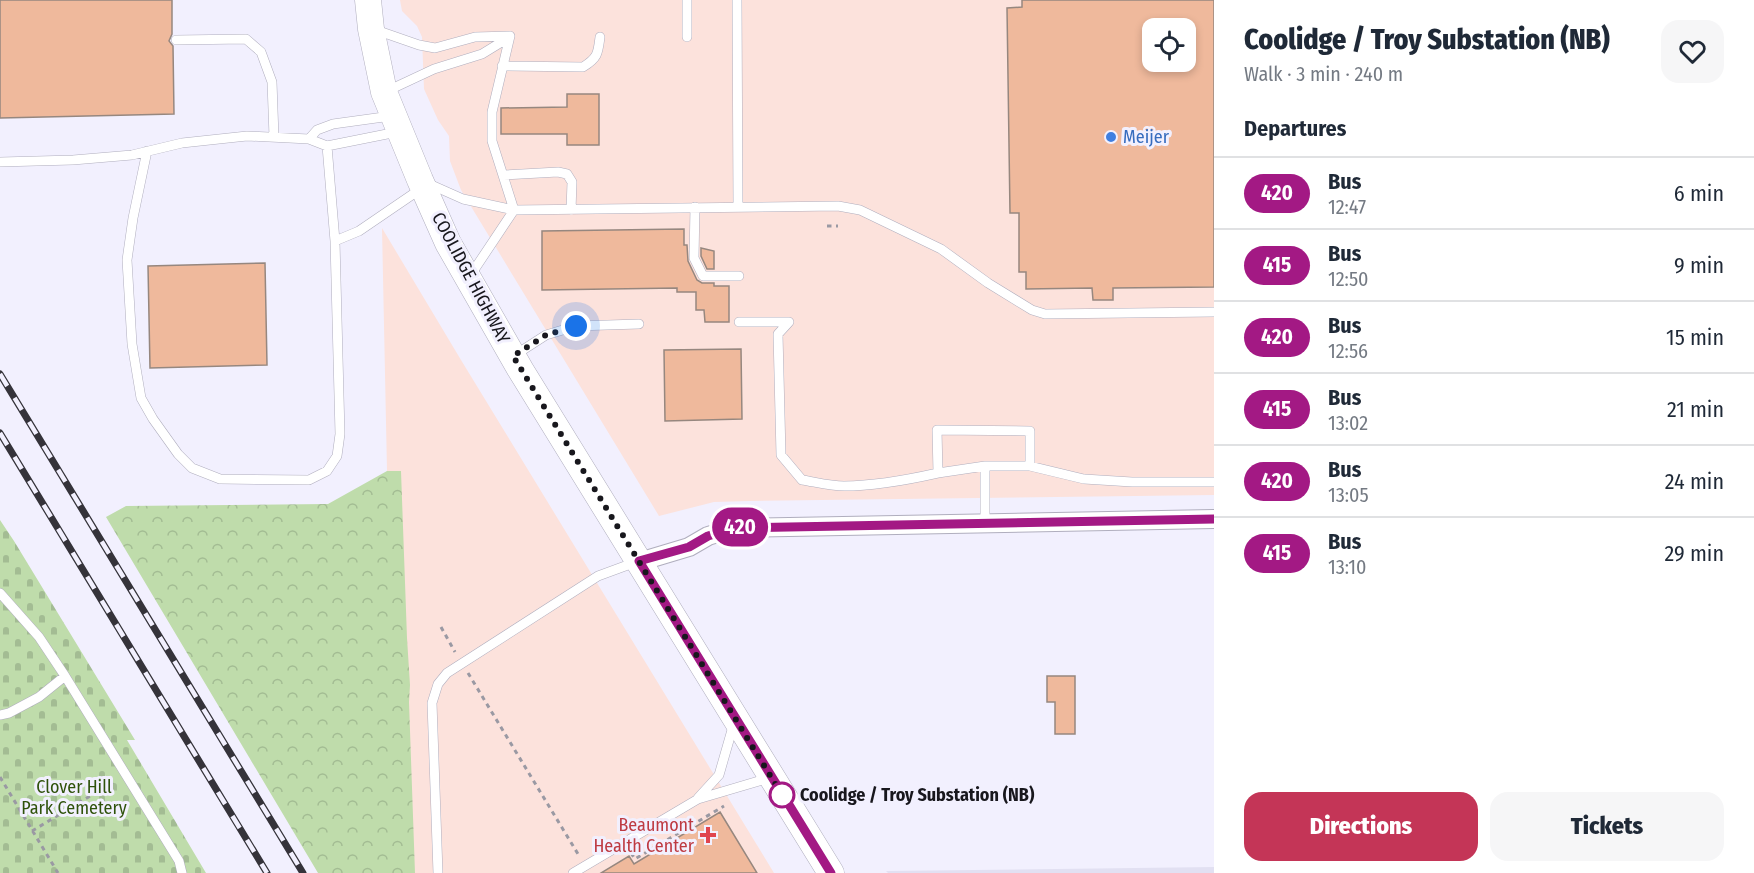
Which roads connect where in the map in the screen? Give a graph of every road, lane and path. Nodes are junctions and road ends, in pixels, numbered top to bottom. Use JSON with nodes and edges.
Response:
{"nodes":[{"id":1,"x":368,"y":0,"type":"edge"},
{"id":2,"x":687,"y":0,"type":"edge"},
{"id":3,"x":737,"y":0,"type":"edge"},
{"id":4,"x":371,"y":29,"type":"junction"},
{"id":5,"x":510,"y":36,"type":"junction"},
{"id":6,"x":600,"y":37,"type":"dead end"},
{"id":7,"x":687,"y":37,"type":"dead end"},
{"id":8,"x":176,"y":40,"type":"dead end"},
{"id":9,"x":502,"y":66,"type":"junction"},
{"id":10,"x":392,"y":113,"type":"junction"},
{"id":11,"x":274,"y":138,"type":"junction"},
{"id":12,"x":309,"y":139,"type":"junction"},
{"id":13,"x":327,"y":146,"type":"junction"},
{"id":14,"x":147,"y":151,"type":"junction"},
{"id":15,"x":0,"y":162,"type":"edge"},
{"id":16,"x":504,"y":175,"type":"junction"},
{"id":17,"x":422,"y":183,"type":"junction"},
{"id":18,"x":695,"y":207,"type":"junction"},
{"id":19,"x":738,"y":207,"type":"junction"},
{"id":20,"x":514,"y":210,"type":"junction"},
{"id":21,"x":572,"y":210,"type":"junction"},
{"id":22,"x":827,"y":226,"type":"dead end"},
{"id":23,"x":838,"y":226,"type":"dead end"},
{"id":24,"x":335,"y":241,"type":"junction"},
{"id":25,"x":739,"y":276,"type":"dead end"},
{"id":26,"x":469,"y":278,"type":"junction"},
{"id":27,"x":1214,"y":312,"type":"edge"},
{"id":28,"x":739,"y":322,"type":"dead end"},
{"id":29,"x":639,"y":324,"type":"dead end"},
{"id":30,"x":513,"y":356,"type":"junction"},
{"id":31,"x":985,"y":466,"type":"junction"},
{"id":32,"x":1030,"y":466,"type":"junction"},
{"id":33,"x":938,"y":472,"type":"junction"},
{"id":34,"x":1214,"y":482,"type":"edge"},
{"id":35,"x":1214,"y":519,"type":"edge"},
{"id":36,"x":985,"y":523,"type":"junction"},
{"id":37,"x":639,"y":561,"type":"junction"},
{"id":38,"x":0,"y":592,"type":"edge"},
{"id":39,"x":441,"y":627,"type":"dead end"},
{"id":40,"x":462,"y":663,"type":"junction"},
{"id":41,"x":65,"y":676,"type":"junction"},
{"id":42,"x":0,"y":715,"type":"edge"},
{"id":43,"x":735,"y":718,"type":"junction"},
{"id":44,"x":126,"y":774,"type":"junction"},
{"id":45,"x":772,"y":777,"type":"junction"},
{"id":46,"x":0,"y":778,"type":"edge"},
{"id":47,"x":698,"y":799,"type":"junction"},
{"id":48,"x":724,"y":806,"type":"dead end"},
{"id":49,"x":32,"y":831,"type":"junction"},
{"id":50,"x":630,"y":851,"type":"dead end"},
{"id":51,"x":578,"y":854,"type":"dead end"},
{"id":52,"x":57,"y":873,"type":"edge"},
{"id":53,"x":182,"y":873,"type":"edge"},
{"id":54,"x":438,"y":873,"type":"edge"},
{"id":55,"x":573,"y":873,"type":"edge"},
{"id":56,"x":831,"y":873,"type":"edge"}],
"edges":[{"from":1,"to":4,"type":"main road","name":"COOLIDGE HIGHWAY"},
{"from":2,"to":7,"type":"lane"},
{"from":3,"to":19,"type":"lane"},
{"from":4,"to":5,"type":"lane"},
{"from":4,"to":10,"type":"main road","name":"COOLIDGE HIGHWAY"},
{"from":5,"to":9,"type":"lane"},
{"from":5,"to":10,"type":"lane"},
{"from":6,"to":9,"type":"lane"},
{"from":8,"to":11,"type":"lane"},
{"from":9,"to":16,"type":"lane"},
{"from":10,"to":12,"type":"lane"},
{"from":10,"to":13,"type":"lane"},
{"from":10,"to":17,"type":"main road","name":"COOLIDGE HIGHWAY"},
{"from":11,"to":12,"type":"lane"},
{"from":11,"to":14,"type":"lane"},
{"from":12,"to":13,"type":"lane"},
{"from":13,"to":24,"type":"lane"},
{"from":14,"to":15,"type":"lane"},
{"from":14,"to":24,"type":"lane"},
{"from":16,"to":20,"type":"lane"},
{"from":16,"to":21,"type":"lane"},
{"from":17,"to":20,"type":"lane"},
{"from":17,"to":24,"type":"lane"},
{"from":17,"to":26,"type":"main road","name":"COOLIDGE HIGHWAY"},
{"from":18,"to":19,"type":"lane"},
{"from":18,"to":21,"type":"lane"},
{"from":18,"to":25,"type":"lane"},
{"from":19,"to":27,"type":"lane"},
{"from":20,"to":21,"type":"lane"},
{"from":20,"to":26,"type":"lane"},
{"from":22,"to":23,"type":"path"},
{"from":26,"to":30,"type":"main road","name":"COOLIDGE HIGHWAY"},
{"from":28,"to":33,"type":"lane"},
{"from":29,"to":30,"type":"lane"},
{"from":30,"to":37,"type":"main road","name":"COOLIDGE HIGHWAY"},
{"from":31,"to":32,"type":"lane"},
{"from":31,"to":33,"type":"lane"},
{"from":31,"to":36,"type":"lane"},
{"from":32,"to":33,"type":"lane"},
{"from":32,"to":34,"type":"lane"},
{"from":35,"to":36,"type":"street"},
{"from":36,"to":37,"type":"street"},
{"from":37,"to":40,"type":"lane"},
{"from":37,"to":43,"type":"main road","name":"COOLIDGE HIGHWAY"},
{"from":38,"to":41,"type":"lane"},
{"from":39,"to":40,"type":"path"},
{"from":40,"to":51,"type":"path"},
{"from":40,"to":54,"type":"lane"},
{"from":41,"to":42,"type":"lane"},
{"from":41,"to":44,"type":"lane"},
{"from":43,"to":45,"type":"main road","name":"COOLIDGE HIGHWAY"},
{"from":43,"to":47,"type":"lane"},
{"from":44,"to":49,"type":"path"},
{"from":44,"to":53,"type":"lane"},
{"from":45,"to":47,"type":"lane"},
{"from":45,"to":56,"type":"main road","name":"COOLIDGE HIGHWAY"},
{"from":46,"to":49,"type":"path"},
{"from":47,"to":55,"type":"lane"},
{"from":48,"to":50,"type":"path"},
{"from":49,"to":52,"type":"path"}]}
